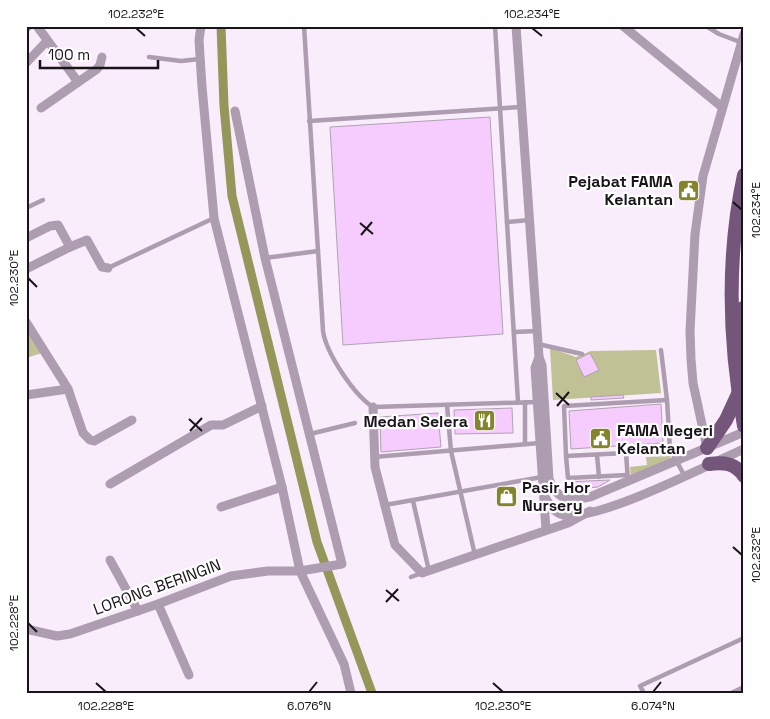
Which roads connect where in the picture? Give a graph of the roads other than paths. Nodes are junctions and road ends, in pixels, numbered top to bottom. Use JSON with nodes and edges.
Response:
{"nodes":[{"id":1,"x":36,"y":26,"type":"edge"},
{"id":2,"x":202,"y":26,"type":"edge"},
{"id":3,"x":304,"y":26,"type":"edge"},
{"id":4,"x":496,"y":26,"type":"edge"},
{"id":5,"x":516,"y":26,"type":"edge"},
{"id":6,"x":623,"y":26,"type":"edge"},
{"id":7,"x":706,"y":26,"type":"edge"},
{"id":8,"x":742,"y":38,"type":"edge"},
{"id":9,"x":47,"y":41,"type":"junction"},
{"id":10,"x":149,"y":56,"type":"dead end"},
{"id":11,"x":102,"y":57,"type":"dead end"},
{"id":12,"x":200,"y":59,"type":"junction"},
{"id":13,"x":26,"y":63,"type":"edge"},
{"id":14,"x":78,"y":82,"type":"junction"},
{"id":15,"x":521,"y":107,"type":"junction"},
{"id":16,"x":41,"y":108,"type":"dead end"},
{"id":17,"x":500,"y":108,"type":"junction"},
{"id":18,"x":722,"y":108,"type":"junction"},
{"id":19,"x":235,"y":111,"type":"dead end"},
{"id":20,"x":309,"y":121,"type":"junction"},
{"id":21,"x":744,"y":175,"type":"edge"},
{"id":22,"x":43,"y":200,"type":"dead end"},
{"id":23,"x":26,"y":208,"type":"edge"},
{"id":24,"x":214,"y":218,"type":"junction"},
{"id":25,"x":529,"y":220,"type":"junction"},
{"id":26,"x":507,"y":222,"type":"junction"},
{"id":27,"x":26,"y":238,"type":"edge"},
{"id":28,"x":70,"y":247,"type":"junction"},
{"id":29,"x":318,"y":251,"type":"junction"},
{"id":30,"x":265,"y":258,"type":"junction"},
{"id":31,"x":26,"y":268,"type":"edge"},
{"id":32,"x":108,"y":268,"type":"joint"},
{"id":33,"x":743,"y":306,"type":"edge"},
{"id":34,"x":26,"y":322,"type":"edge"},
{"id":35,"x":537,"y":331,"type":"junction"},
{"id":36,"x":514,"y":332,"type":"junction"},
{"id":37,"x":538,"y":344,"type":"junction"},
{"id":38,"x":661,"y":350,"type":"dead end"},
{"id":39,"x":582,"y":354,"type":"dead end"},
{"id":40,"x":539,"y":357,"type":"junction"},
{"id":41,"x":744,"y":372,"type":"edge"},
{"id":42,"x":68,"y":389,"type":"junction"},
{"id":43,"x":738,"y":394,"type":"junction"},
{"id":44,"x":26,"y":395,"type":"edge"},
{"id":45,"x":667,"y":400,"type":"junction"},
{"id":46,"x":518,"y":402,"type":"junction"},
{"id":47,"x":525,"y":402,"type":"junction"},
{"id":48,"x":537,"y":402,"type":"junction"},
{"id":49,"x":447,"y":405,"type":"junction"},
{"id":50,"x":262,"y":406,"type":"junction"},
{"id":51,"x":372,"y":408,"type":"junction"},
{"id":52,"x":132,"y":420,"type":"dead end"},
{"id":53,"x":355,"y":423,"type":"dead end"},
{"id":54,"x":744,"y":426,"type":"edge"},
{"id":55,"x":744,"y":432,"type":"edge"},
{"id":56,"x":310,"y":434,"type":"junction"},
{"id":57,"x":540,"y":442,"type":"junction"},
{"id":58,"x":525,"y":444,"type":"junction"},
{"id":59,"x":706,"y":448,"type":"junction"},
{"id":60,"x":670,"y":449,"type":"junction"},
{"id":61,"x":744,"y":449,"type":"edge"},
{"id":62,"x":451,"y":451,"type":"junction"},
{"id":63,"x":632,"y":452,"type":"dead end"},
{"id":64,"x":597,"y":454,"type":"junction"},
{"id":65,"x":566,"y":456,"type":"junction"},
{"id":66,"x":374,"y":457,"type":"junction"},
{"id":67,"x":676,"y":461,"type":"junction"},
{"id":68,"x":709,"y":464,"type":"junction"},
{"id":69,"x":684,"y":475,"type":"junction"},
{"id":70,"x":599,"y":476,"type":"junction"},
{"id":71,"x":744,"y":476,"type":"edge"},
{"id":72,"x":542,"y":477,"type":"junction"},
{"id":73,"x":628,"y":479,"type":"junction"},
{"id":74,"x":110,"y":484,"type":"dead end"},
{"id":75,"x":282,"y":487,"type":"junction"},
{"id":76,"x":460,"y":493,"type":"junction"},
{"id":77,"x":543,"y":493,"type":"junction"},
{"id":78,"x":412,"y":501,"type":"junction"},
{"id":79,"x":384,"y":506,"type":"junction"},
{"id":80,"x":221,"y":507,"type":"dead end"},
{"id":81,"x":590,"y":511,"type":"junction"},
{"id":82,"x":546,"y":530,"type":"junction"},
{"id":83,"x":475,"y":555,"type":"junction"},
{"id":84,"x":110,"y":560,"type":"dead end"},
{"id":85,"x":300,"y":572,"type":"junction"},
{"id":86,"x":426,"y":572,"type":"junction"},
{"id":87,"x":411,"y":577,"type":"dead end"},
{"id":88,"x":158,"y":604,"type":"junction"},
{"id":89,"x":138,"y":611,"type":"junction"},
{"id":90,"x":26,"y":629,"type":"edge"},
{"id":91,"x":744,"y":638,"type":"edge"},
{"id":92,"x":189,"y":675,"type":"dead end"},
{"id":93,"x":744,"y":687,"type":"edge"},
{"id":94,"x":351,"y":693,"type":"edge"},
{"id":95,"x":644,"y":693,"type":"edge"},
{"id":96,"x":731,"y":693,"type":"edge"}],
"edges":[{"from":1,"to":9,"type":"street"},
{"from":2,"to":12,"type":"street"},
{"from":3,"to":20,"type":"lane"},
{"from":4,"to":17,"type":"lane"},
{"from":5,"to":15,"type":"street"},
{"from":6,"to":18,"type":"street"},
{"from":7,"to":8,"type":"lane"},
{"from":8,"to":18,"type":"street"},
{"from":9,"to":13,"type":"street"},
{"from":9,"to":14,"type":"street"},
{"from":10,"to":12,"type":"lane"},
{"from":11,"to":14,"type":"street"},
{"from":12,"to":24,"type":"street"},
{"from":14,"to":16,"type":"street"},
{"from":15,"to":17,"type":"lane"},
{"from":15,"to":25,"type":"street"},
{"from":17,"to":20,"type":"lane"},
{"from":17,"to":26,"type":"lane"},
{"from":18,"to":59,"type":"street"},
{"from":19,"to":30,"type":"street"},
{"from":20,"to":29,"type":"lane"},
{"from":21,"to":43,"type":"main road"},
{"from":22,"to":23,"type":"lane"},
{"from":24,"to":32,"type":"lane"},
{"from":24,"to":50,"type":"street"},
{"from":25,"to":26,"type":"lane"},
{"from":25,"to":35,"type":"street"},
{"from":26,"to":36,"type":"lane"},
{"from":27,"to":28,"type":"street"},
{"from":28,"to":31,"type":"street"},
{"from":28,"to":32,"type":"street"},
{"from":29,"to":30,"type":"lane"},
{"from":29,"to":51,"type":"lane"},
{"from":30,"to":56,"type":"street"},
{"from":33,"to":41,"type":"main road"},
{"from":34,"to":42,"type":"street"},
{"from":35,"to":36,"type":"lane"},
{"from":35,"to":37,"type":"street"},
{"from":36,"to":46,"type":"lane"},
{"from":37,"to":39,"type":"lane"},
{"from":37,"to":40,"type":"street"},
{"from":38,"to":45,"type":"lane"},
{"from":40,"to":48,"type":"street"},
{"from":40,"to":73,"type":"street"},
{"from":42,"to":44,"type":"street"},
{"from":42,"to":52,"type":"street"},
{"from":43,"to":54,"type":"main road"},
{"from":43,"to":59,"type":"main road"},
{"from":45,"to":60,"type":"lane"},
{"from":45,"to":65,"type":"lane"},
{"from":46,"to":47,"type":"lane"},
{"from":46,"to":49,"type":"lane"},
{"from":47,"to":48,"type":"lane"},
{"from":47,"to":58,"type":"lane"},
{"from":48,"to":57,"type":"street"},
{"from":49,"to":51,"type":"lane"},
{"from":49,"to":62,"type":"lane"},
{"from":50,"to":74,"type":"street"},
{"from":50,"to":75,"type":"street"},
{"from":51,"to":66,"type":"street"},
{"from":53,"to":56,"type":"lane"},
{"from":55,"to":59,"type":"street"},
{"from":56,"to":85,"type":"street","name":"LORONG BERINGIN"},
{"from":57,"to":58,"type":"lane"},
{"from":57,"to":72,"type":"street"},
{"from":58,"to":62,"type":"lane"},
{"from":59,"to":67,"type":"street"},
{"from":60,"to":63,"type":"lane"},
{"from":60,"to":67,"type":"lane"},
{"from":61,"to":68,"type":"street"},
{"from":62,"to":66,"type":"lane"},
{"from":62,"to":76,"type":"lane"},
{"from":64,"to":65,"type":"lane"},
{"from":64,"to":70,"type":"lane"},
{"from":64,"to":73,"type":"lane"},
{"from":65,"to":70,"type":"lane"},
{"from":66,"to":79,"type":"street"},
{"from":67,"to":69,"type":"lane"},
{"from":67,"to":73,"type":"street"},
{"from":68,"to":69,"type":"street"},
{"from":68,"to":71,"type":"main road"},
{"from":69,"to":81,"type":"street"},
{"from":70,"to":73,"type":"lane"},
{"from":72,"to":76,"type":"lane"},
{"from":72,"to":77,"type":"street"},
{"from":75,"to":80,"type":"street"},
{"from":75,"to":85,"type":"street"},
{"from":76,"to":78,"type":"lane"},
{"from":76,"to":83,"type":"lane"},
{"from":77,"to":81,"type":"street"},
{"from":77,"to":82,"type":"street"},
{"from":78,"to":79,"type":"lane"},
{"from":78,"to":86,"type":"lane"},
{"from":79,"to":86,"type":"street"},
{"from":81,"to":82,"type":"street"},
{"from":82,"to":83,"type":"street"},
{"from":83,"to":86,"type":"street"},
{"from":84,"to":89,"type":"street"},
{"from":85,"to":88,"type":"street","name":"LORONG BERINGIN"},
{"from":85,"to":94,"type":"street"},
{"from":86,"to":87,"type":"lane"},
{"from":88,"to":89,"type":"street","name":"LORONG BERINGIN"},
{"from":88,"to":92,"type":"street"},
{"from":89,"to":90,"type":"street","name":"LORONG BERINGIN"},
{"from":91,"to":95,"type":"lane"},
{"from":93,"to":96,"type":"lane"}]}
